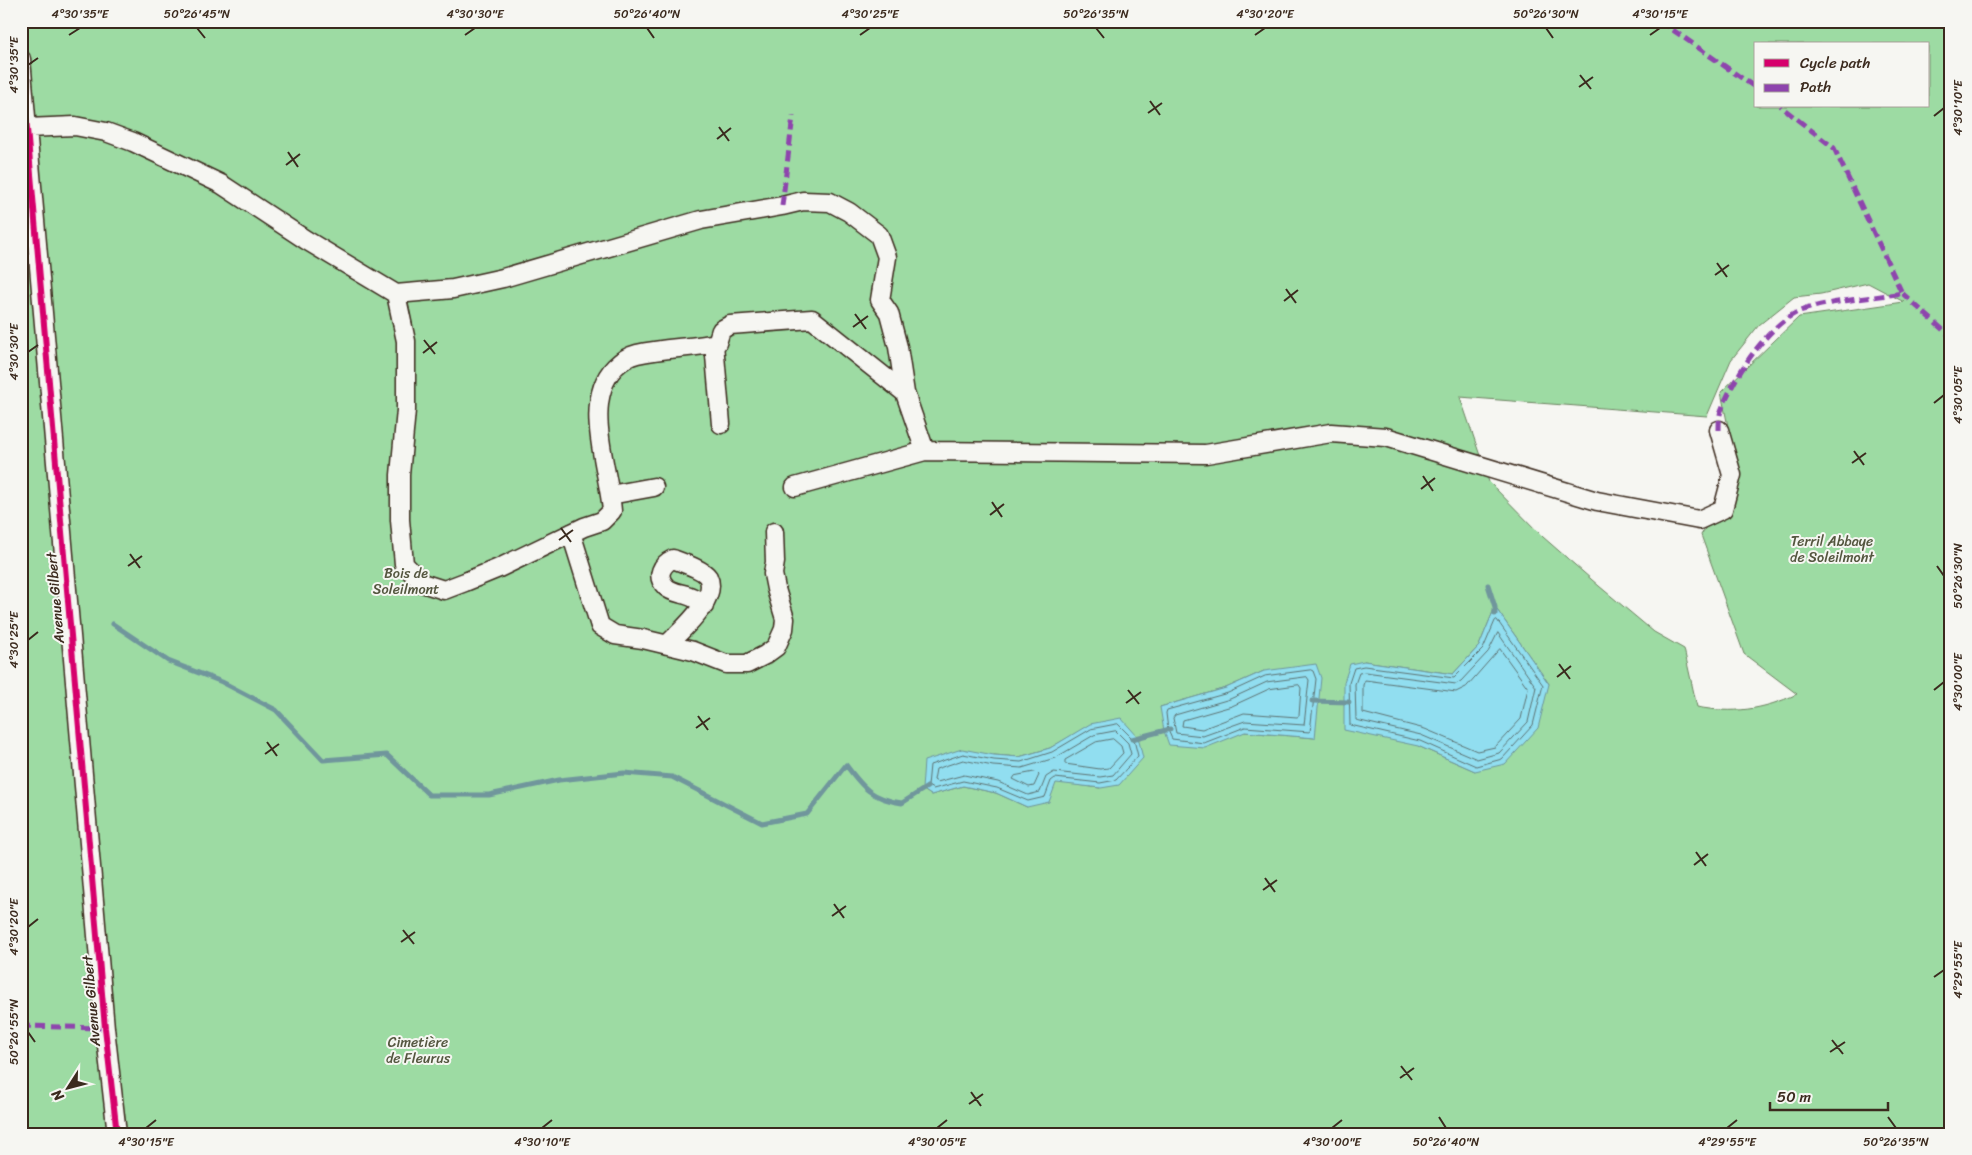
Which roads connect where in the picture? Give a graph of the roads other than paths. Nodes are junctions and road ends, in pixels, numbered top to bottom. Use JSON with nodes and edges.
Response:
{"nodes":[{"id":1,"x":21,"y":59,"type":"edge"},
{"id":2,"x":27,"y":128,"type":"junction"},
{"id":3,"x":396,"y":294,"type":"junction"},
{"id":4,"x":714,"y":344,"type":"junction"},
{"id":5,"x":905,"y":393,"type":"junction"},
{"id":6,"x":721,"y":424,"type":"dead end"},
{"id":7,"x":1719,"y":430,"type":"dead end"},
{"id":8,"x":925,"y":451,"type":"junction"},
{"id":9,"x":654,"y":487,"type":"dead end"},
{"id":10,"x":795,"y":487,"type":"dead end"},
{"id":11,"x":610,"y":495,"type":"junction"},
{"id":12,"x":774,"y":532,"type":"dead end"},
{"id":13,"x":571,"y":533,"type":"junction"},
{"id":14,"x":704,"y":606,"type":"dead end"},
{"id":15,"x":667,"y":644,"type":"junction"},
{"id":16,"x":117,"y":1134,"type":"edge"}],
"edges":[{"from":1,"to":2,"type":"street","name":"Avenue Gilbert"},
{"from":2,"to":3,"type":"street"},
{"from":2,"to":16,"type":"street","name":"Avenue Gilbert"},
{"from":3,"to":5,"type":"street"},
{"from":3,"to":13,"type":"street"},
{"from":4,"to":5,"type":"street"},
{"from":4,"to":6,"type":"street"},
{"from":4,"to":11,"type":"street"},
{"from":5,"to":8,"type":"street"},
{"from":7,"to":8,"type":"street"},
{"from":8,"to":10,"type":"street"},
{"from":9,"to":11,"type":"street"},
{"from":11,"to":13,"type":"street"},
{"from":12,"to":15,"type":"street"},
{"from":13,"to":15,"type":"street"},
{"from":14,"to":15,"type":"street"}]}
